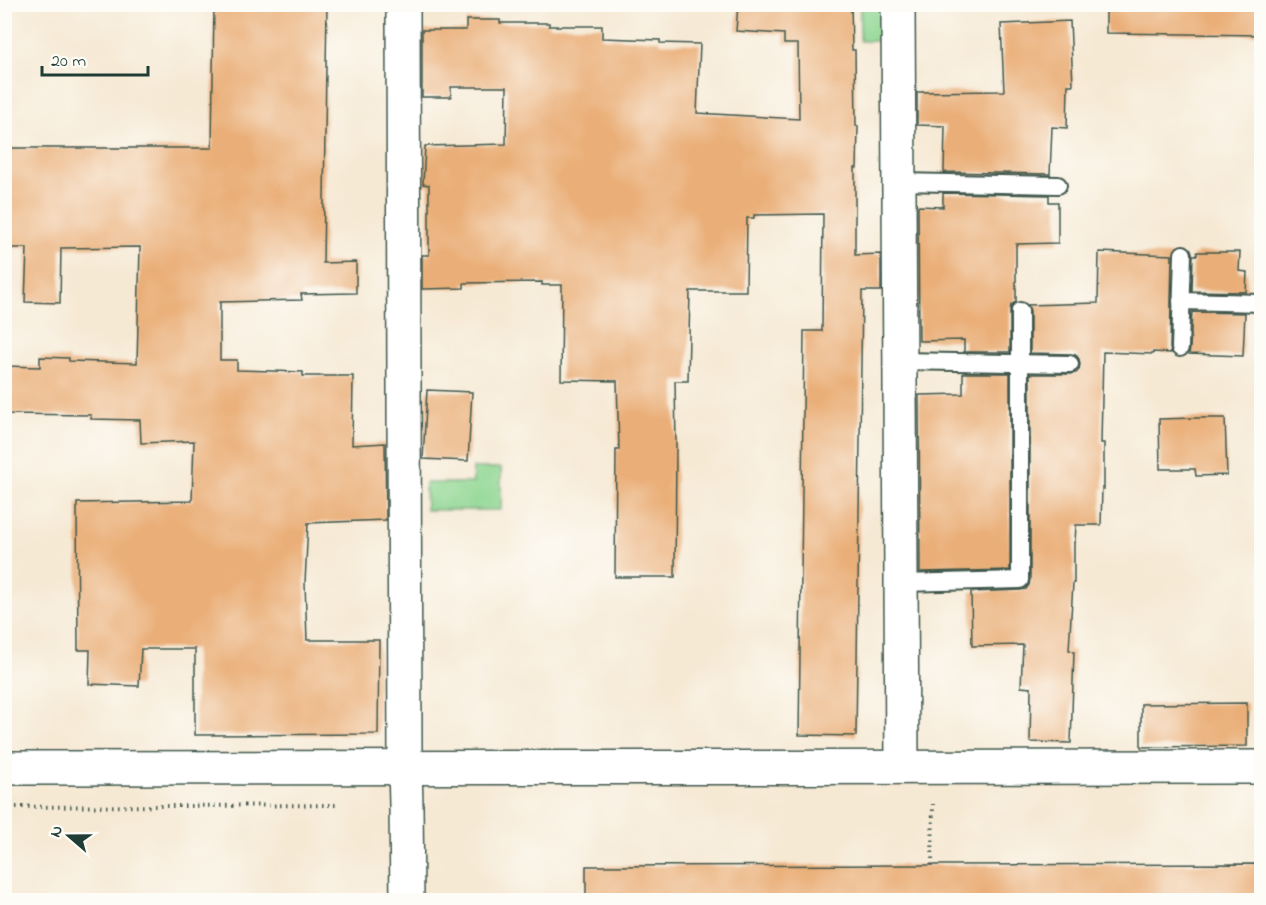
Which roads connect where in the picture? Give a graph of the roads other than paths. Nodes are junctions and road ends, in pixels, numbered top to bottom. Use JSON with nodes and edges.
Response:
{"nodes":[{"id":1,"x":403,"y":4,"type":"edge"},
{"id":2,"x":898,"y":4,"type":"edge"},
{"id":3,"x":899,"y":182,"type":"junction"},
{"id":4,"x":1058,"y":185,"type":"dead end"},
{"id":5,"x":1183,"y":254,"type":"dead end"},
{"id":6,"x":1181,"y":301,"type":"junction"},
{"id":7,"x":1262,"y":303,"type":"edge"},
{"id":8,"x":1020,"y":311,"type":"dead end"},
{"id":9,"x":1180,"y":348,"type":"dead end"},
{"id":10,"x":900,"y":361,"type":"junction"},
{"id":11,"x":1020,"y":363,"type":"junction"},
{"id":12,"x":1070,"y":364,"type":"dead end"},
{"id":13,"x":901,"y":583,"type":"junction"},
{"id":14,"x":405,"y":767,"type":"junction"},
{"id":15,"x":902,"y":767,"type":"junction"},
{"id":16,"x":1262,"y":767,"type":"edge"},
{"id":17,"x":4,"y":768,"type":"edge"},
{"id":18,"x":407,"y":900,"type":"edge"}],
"edges":[{"from":1,"to":14,"type":"street"},
{"from":2,"to":3,"type":"street"},
{"from":3,"to":4,"type":"lane"},
{"from":3,"to":10,"type":"street"},
{"from":5,"to":6,"type":"lane"},
{"from":6,"to":7,"type":"lane"},
{"from":6,"to":9,"type":"lane"},
{"from":8,"to":11,"type":"lane"},
{"from":10,"to":11,"type":"lane"},
{"from":10,"to":13,"type":"street"},
{"from":11,"to":12,"type":"lane"},
{"from":11,"to":13,"type":"lane"},
{"from":13,"to":15,"type":"street"},
{"from":14,"to":15,"type":"street"},
{"from":14,"to":17,"type":"street"},
{"from":14,"to":18,"type":"street"},
{"from":15,"to":16,"type":"street"}]}
